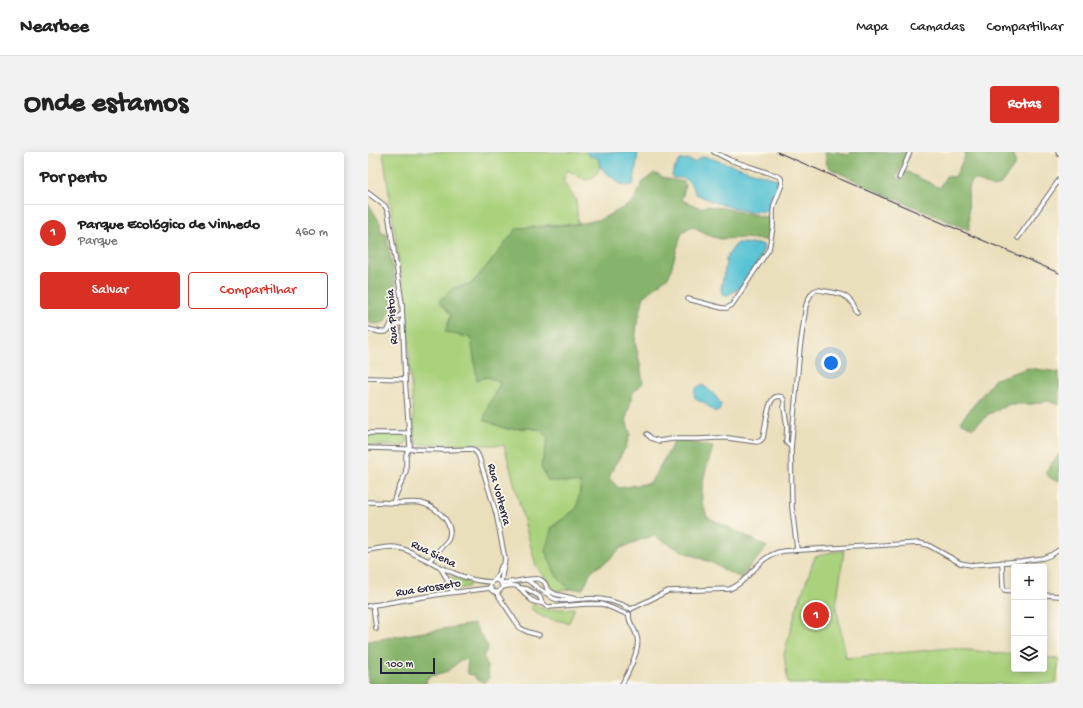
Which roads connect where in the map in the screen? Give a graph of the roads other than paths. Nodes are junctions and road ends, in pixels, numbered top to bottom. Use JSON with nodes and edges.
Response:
{"nodes":[{"id":1,"x":714,"y":152,"type":"edge"},
{"id":2,"x":910,"y":152,"type":"edge"},
{"id":3,"x":899,"y":178,"type":"dead end"},
{"id":4,"x":1059,"y":180,"type":"edge"},
{"id":5,"x":368,"y":193,"type":"edge"},
{"id":6,"x":1018,"y":238,"type":"dead end"},
{"id":7,"x":688,"y":299,"type":"dead end"},
{"id":8,"x":857,"y":312,"type":"dead end"},
{"id":9,"x":402,"y":314,"type":"junction"},
{"id":10,"x":403,"y":323,"type":"junction"},
{"id":11,"x":368,"y":329,"type":"edge"},
{"id":12,"x":389,"y":330,"type":"junction"},
{"id":13,"x":368,"y":378,"type":"edge"},
{"id":14,"x":405,"y":379,"type":"junction"},
{"id":15,"x":368,"y":433,"type":"edge"},
{"id":16,"x":409,"y":433,"type":"junction"},
{"id":17,"x":647,"y":434,"type":"dead end"},
{"id":18,"x":791,"y":446,"type":"junction"},
{"id":19,"x":368,"y":448,"type":"edge"},
{"id":20,"x":409,"y":449,"type":"junction"},
{"id":21,"x":368,"y":502,"type":"edge"},
{"id":22,"x":393,"y":503,"type":"junction"},
{"id":23,"x":833,"y":548,"type":"junction"},
{"id":24,"x":797,"y":549,"type":"junction"},
{"id":25,"x":368,"y":550,"type":"edge"},
{"id":26,"x":1059,"y":550,"type":"edge"},
{"id":27,"x":831,"y":554,"type":"dead end"},
{"id":28,"x":429,"y":561,"type":"junction"},
{"id":29,"x":1002,"y":562,"type":"junction"},
{"id":30,"x":504,"y":563,"type":"junction"},
{"id":31,"x":440,"y":567,"type":"junction"},
{"id":32,"x":455,"y":574,"type":"junction"},
{"id":33,"x":447,"y":579,"type":"junction"},
{"id":34,"x":528,"y":580,"type":"junction"},
{"id":35,"x":493,"y":581,"type":"junction"},
{"id":36,"x":502,"y":585,"type":"junction"},
{"id":37,"x":448,"y":586,"type":"junction"},
{"id":38,"x":491,"y":588,"type":"junction"},
{"id":39,"x":521,"y":588,"type":"junction"},
{"id":40,"x":547,"y":589,"type":"junction"},
{"id":41,"x":1011,"y":591,"type":"edge"},
{"id":42,"x":496,"y":592,"type":"junction"},
{"id":43,"x":455,"y":593,"type":"junction"},
{"id":44,"x":441,"y":594,"type":"junction"},
{"id":45,"x":548,"y":594,"type":"junction"},
{"id":46,"x":1047,"y":595,"type":"edge"},
{"id":47,"x":1059,"y":596,"type":"edge"},
{"id":48,"x":585,"y":598,"type":"junction"},
{"id":49,"x":580,"y":599,"type":"junction"},
{"id":50,"x":603,"y":599,"type":"junction"},
{"id":51,"x":504,"y":602,"type":"junction"},
{"id":52,"x":542,"y":603,"type":"junction"},
{"id":53,"x":585,"y":604,"type":"junction"},
{"id":54,"x":602,"y":604,"type":"junction"},
{"id":55,"x":373,"y":605,"type":"junction"},
{"id":56,"x":368,"y":606,"type":"edge"},
{"id":57,"x":631,"y":609,"type":"junction"},
{"id":58,"x":629,"y":615,"type":"junction"},
{"id":59,"x":376,"y":629,"type":"dead end"},
{"id":60,"x":539,"y":635,"type":"dead end"},
{"id":61,"x":622,"y":684,"type":"edge"}],
"edges":[{"from":1,"to":7,"type":"street"},
{"from":2,"to":3,"type":"street"},
{"from":4,"to":6,"type":"street"},
{"from":5,"to":9,"type":"street","name":"Rua Pistoia"},
{"from":8,"to":18,"type":"street"},
{"from":9,"to":10,"type":"street","name":"Rua Pistoia"},
{"from":9,"to":12,"type":"street"},
{"from":10,"to":12,"type":"street"},
{"from":10,"to":14,"type":"street","name":"Rua Pistoia"},
{"from":11,"to":12,"type":"street"},
{"from":13,"to":14,"type":"street"},
{"from":14,"to":16,"type":"street","name":"Rua Pistoia"},
{"from":15,"to":16,"type":"street"},
{"from":16,"to":20,"type":"street","name":"Rua Pistoia"},
{"from":17,"to":18,"type":"street"},
{"from":18,"to":24,"type":"street"},
{"from":19,"to":20,"type":"street","name":"Rua Volterra"},
{"from":20,"to":22,"type":"street","name":"Rua Pistoia"},
{"from":20,"to":30,"type":"street","name":"Rua Volterra"},
{"from":21,"to":22,"type":"street"},
{"from":22,"to":28,"type":"street"},
{"from":23,"to":24,"type":"street"},
{"from":23,"to":27,"type":"street"},
{"from":23,"to":29,"type":"street"},
{"from":24,"to":57,"type":"street"},
{"from":25,"to":28,"type":"street","name":"Rua Siena"},
{"from":26,"to":29,"type":"street"},
{"from":28,"to":31,"type":"street","name":"Rua Siena"},
{"from":29,"to":41,"type":"street"},
{"from":30,"to":35,"type":"street"},
{"from":30,"to":36,"type":"street","name":"Rua Volterra"},
{"from":31,"to":32,"type":"street","name":"Rua Siena"},
{"from":31,"to":33,"type":"street"},
{"from":32,"to":33,"type":"street"},
{"from":32,"to":35,"type":"street","name":"Rua Siena"},
{"from":33,"to":37,"type":"street"},
{"from":34,"to":36,"type":"street"},
{"from":34,"to":40,"type":"street"},
{"from":34,"to":45,"type":"street"},
{"from":35,"to":36,"type":"street"},
{"from":35,"to":38,"type":"street"},
{"from":36,"to":39,"type":"street"},
{"from":36,"to":42,"type":"street"},
{"from":36,"to":51,"type":"street"},
{"from":37,"to":43,"type":"street"},
{"from":37,"to":44,"type":"street"},
{"from":38,"to":42,"type":"street"},
{"from":38,"to":43,"type":"street","name":"Rua Grosseto"},
{"from":39,"to":52,"type":"street"},
{"from":39,"to":52,"type":"street"},
{"from":40,"to":45,"type":"street"},
{"from":40,"to":49,"type":"street"},
{"from":42,"to":51,"type":"street"},
{"from":43,"to":44,"type":"street","name":"Rua Grosseto"},
{"from":44,"to":55,"type":"street","name":"Rua Grosseto"},
{"from":45,"to":49,"type":"street"},
{"from":45,"to":52,"type":"street"},
{"from":46,"to":47,"type":"street"},
{"from":48,"to":49,"type":"street"},
{"from":48,"to":50,"type":"street"},
{"from":48,"to":53,"type":"street"},
{"from":50,"to":54,"type":"street"},
{"from":50,"to":57,"type":"street"},
{"from":51,"to":60,"type":"street"},
{"from":52,"to":53,"type":"street"},
{"from":53,"to":54,"type":"street"},
{"from":54,"to":58,"type":"street"},
{"from":55,"to":56,"type":"street","name":"Rua Grosseto"},
{"from":55,"to":59,"type":"street"},
{"from":57,"to":58,"type":"street"},
{"from":58,"to":61,"type":"street"}]}
